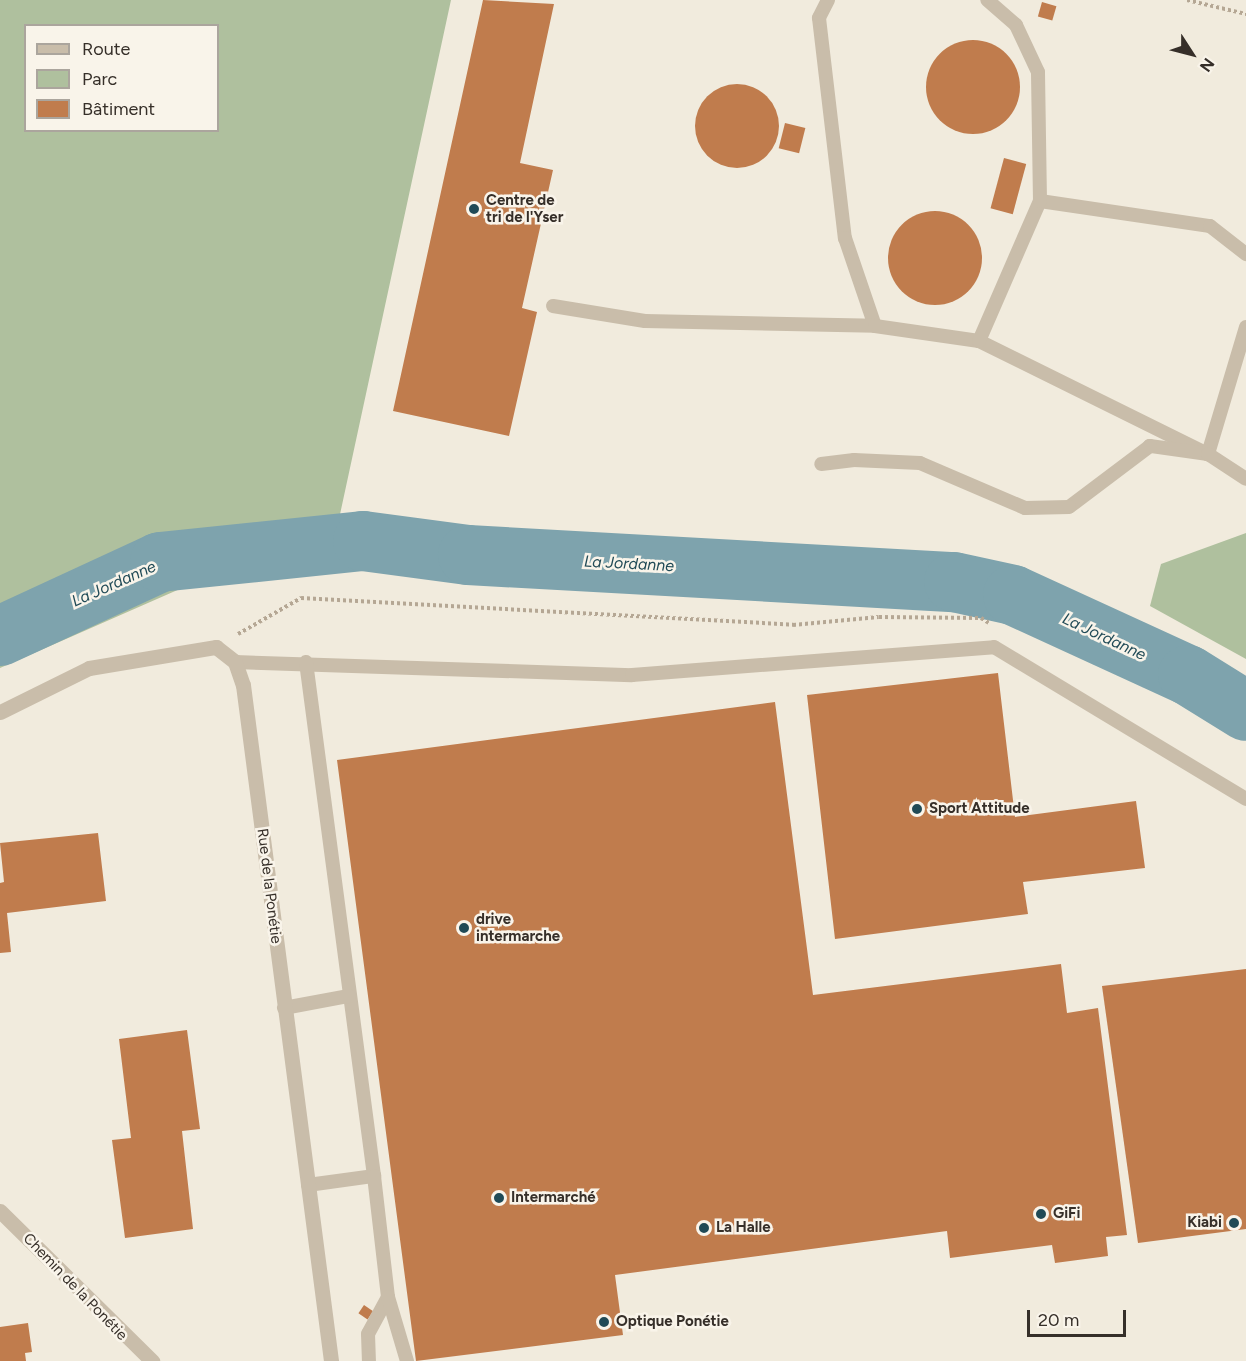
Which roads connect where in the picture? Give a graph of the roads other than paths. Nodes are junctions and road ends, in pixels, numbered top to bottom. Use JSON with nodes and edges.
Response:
{"nodes":[{"id":1,"x":828,"y":0,"type":"edge"},
{"id":2,"x":987,"y":0,"type":"edge"},
{"id":3,"x":1040,"y":201,"type":"junction"},
{"id":4,"x":1246,"y":254,"type":"edge"},
{"id":5,"x":553,"y":306,"type":"dead end"},
{"id":6,"x":875,"y":326,"type":"junction"},
{"id":7,"x":1246,"y":327,"type":"edge"},
{"id":8,"x":979,"y":341,"type":"junction"},
{"id":9,"x":1208,"y":454,"type":"junction"},
{"id":10,"x":821,"y":464,"type":"dead end"},
{"id":11,"x":1246,"y":479,"type":"edge"},
{"id":12,"x":235,"y":662,"type":"junction"},
{"id":13,"x":306,"y":662,"type":"junction"},
{"id":14,"x":0,"y":712,"type":"edge"},
{"id":15,"x":1246,"y":799,"type":"edge"},
{"id":16,"x":349,"y":996,"type":"junction"},
{"id":17,"x":284,"y":1008,"type":"junction"},
{"id":18,"x":374,"y":1176,"type":"junction"},
{"id":19,"x":308,"y":1185,"type":"junction"},
{"id":20,"x":0,"y":1211,"type":"edge"},
{"id":21,"x":388,"y":1297,"type":"junction"},
{"id":22,"x":152,"y":1361,"type":"edge"},
{"id":23,"x":331,"y":1361,"type":"edge"},
{"id":24,"x":369,"y":1361,"type":"edge"},
{"id":25,"x":407,"y":1361,"type":"edge"}],
"edges":[{"from":1,"to":6,"type":"lane"},
{"from":2,"to":3,"type":"lane"},
{"from":3,"to":4,"type":"lane"},
{"from":3,"to":8,"type":"lane"},
{"from":5,"to":6,"type":"lane"},
{"from":6,"to":8,"type":"lane"},
{"from":7,"to":9,"type":"lane"},
{"from":8,"to":9,"type":"lane"},
{"from":9,"to":10,"type":"lane"},
{"from":9,"to":11,"type":"lane"},
{"from":12,"to":13,"type":"lane"},
{"from":12,"to":14,"type":"street"},
{"from":12,"to":17,"type":"street","name":"Rue de la Ponétie"},
{"from":13,"to":15,"type":"lane"},
{"from":13,"to":16,"type":"lane"},
{"from":16,"to":17,"type":"lane"},
{"from":16,"to":18,"type":"lane"},
{"from":17,"to":19,"type":"street","name":"Rue de la Ponétie"},
{"from":18,"to":19,"type":"lane"},
{"from":18,"to":21,"type":"lane"},
{"from":19,"to":23,"type":"street","name":"Rue de la Ponétie"},
{"from":20,"to":22,"type":"street","name":"Chemin de la Ponétie"},
{"from":21,"to":24,"type":"lane"},
{"from":21,"to":25,"type":"lane"}]}
